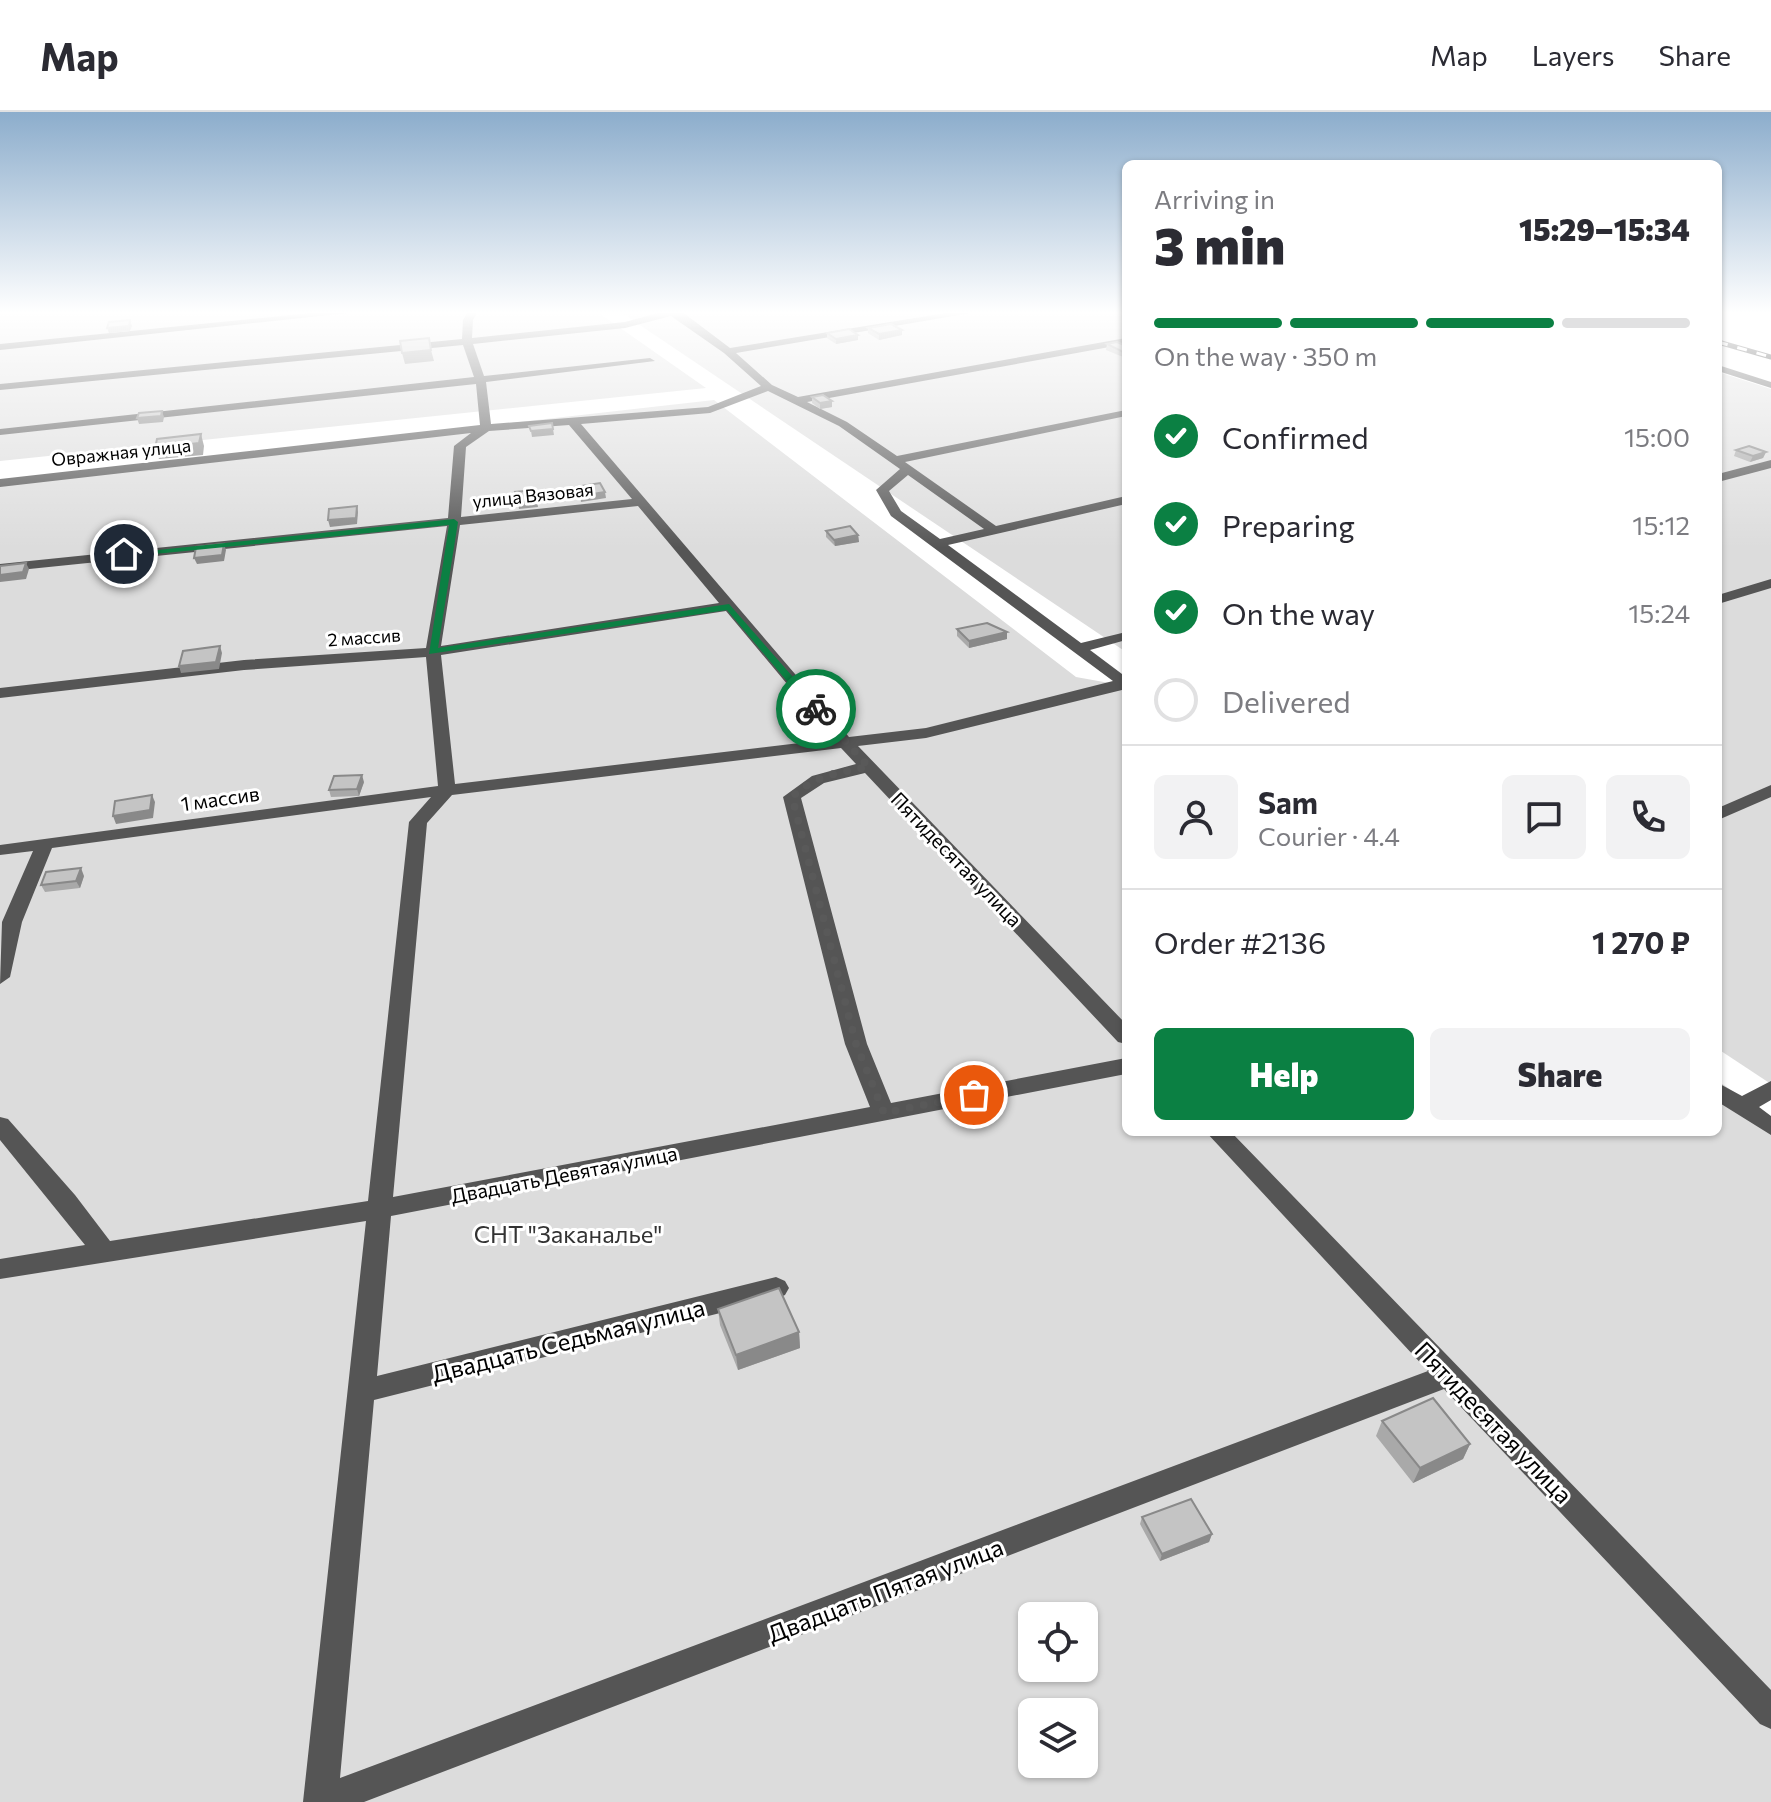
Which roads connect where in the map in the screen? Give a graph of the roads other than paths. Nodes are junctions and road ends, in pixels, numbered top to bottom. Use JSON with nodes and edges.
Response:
{"nodes":[{"id":1,"x":397,"y":390,"type":"edge"},
{"id":2,"x":481,"y":390,"type":"edge"},
{"id":3,"x":761,"y":390,"type":"edge"},
{"id":4,"x":774,"y":390,"type":"edge"},
{"id":5,"x":858,"y":390,"type":"edge"},
{"id":6,"x":797,"y":401,"type":"junction"},
{"id":7,"x":1122,"y":414,"type":"edge"},
{"id":8,"x":573,"y":422,"type":"junction"},
{"id":9,"x":486,"y":428,"type":"junction"},
{"id":10,"x":0,"y":432,"type":"edge"},
{"id":11,"x":903,"y":464,"type":"junction"},
{"id":12,"x":1771,"y":464,"type":"edge"},
{"id":13,"x":1722,"y":477,"type":"edge"},
{"id":14,"x":0,"y":483,"type":"edge"},
{"id":15,"x":1122,"y":501,"type":"edge"},
{"id":16,"x":641,"y":502,"type":"junction"},
{"id":17,"x":454,"y":522,"type":"junction"},
{"id":18,"x":994,"y":530,"type":"junction"},
{"id":19,"x":941,"y":543,"type":"junction"},
{"id":20,"x":0,"y":568,"type":"edge"},
{"id":21,"x":1771,"y":583,"type":"edge"},
{"id":22,"x":1722,"y":599,"type":"edge"},
{"id":23,"x":729,"y":606,"type":"junction"},
{"id":24,"x":1122,"y":637,"type":"edge"},
{"id":25,"x":1079,"y":648,"type":"junction"},
{"id":26,"x":433,"y":652,"type":"junction"},
{"id":27,"x":1122,"y":681,"type":"edge"},
{"id":28,"x":1122,"y":684,"type":"edge"},
{"id":29,"x":0,"y":693,"type":"edge"},
{"id":30,"x":843,"y":740,"type":"junction"},
{"id":31,"x":869,"y":767,"type":"junction"},
{"id":32,"x":447,"y":790,"type":"junction"},
{"id":33,"x":1771,"y":790,"type":"edge"},
{"id":34,"x":1722,"y":813,"type":"edge"},
{"id":35,"x":45,"y":844,"type":"junction"},
{"id":36,"x":0,"y":850,"type":"edge"},
{"id":37,"x":0,"y":977,"type":"edge"},
{"id":38,"x":1122,"y":1033,"type":"edge"},
{"id":39,"x":1122,"y":1067,"type":"edge"},
{"id":40,"x":1771,"y":1089,"type":"edge"},
{"id":41,"x":1722,"y":1094,"type":"edge"},
{"id":42,"x":1742,"y":1107,"type":"junction"},
{"id":43,"x":884,"y":1113,"type":"junction"},
{"id":44,"x":0,"y":1125,"type":"edge"},
{"id":45,"x":1771,"y":1127,"type":"edge"},
{"id":46,"x":1221,"y":1136,"type":"edge"},
{"id":47,"x":379,"y":1209,"type":"junction"},
{"id":48,"x":105,"y":1253,"type":"junction"},
{"id":49,"x":0,"y":1269,"type":"edge"},
{"id":50,"x":776,"y":1288,"type":"edge"},
{"id":51,"x":1449,"y":1375,"type":"junction"},
{"id":52,"x":360,"y":1392,"type":"junction"},
{"id":53,"x":1771,"y":1713,"type":"edge"},
{"id":54,"x":321,"y":1802,"type":"edge"}],
"edges":[{"from":1,"to":10,"type":"street"},
{"from":2,"to":9,"type":"street"},
{"from":3,"to":8,"type":"street","name":"Овражная улица"},
{"from":4,"to":6,"type":"street"},
{"from":5,"to":6,"type":"street"},
{"from":6,"to":11,"type":"street"},
{"from":7,"to":11,"type":"street"},
{"from":8,"to":9,"type":"street","name":"Овражная улица"},
{"from":8,"to":16,"type":"street","name":"Пятидесятая улица"},
{"from":9,"to":14,"type":"street","name":"Овражная улица"},
{"from":9,"to":17,"type":"street"},
{"from":11,"to":18,"type":"street"},
{"from":11,"to":19,"type":"street"},
{"from":12,"to":13,"type":"street"},
{"from":15,"to":18,"type":"street"},
{"from":16,"to":17,"type":"street","name":"улица Вязовая"},
{"from":16,"to":23,"type":"street","name":"Пятидесятая улица"},
{"from":17,"to":20,"type":"street","name":"улица Вязовая"},
{"from":17,"to":26,"type":"street"},
{"from":18,"to":19,"type":"street"},
{"from":19,"to":25,"type":"street"},
{"from":21,"to":22,"type":"street"},
{"from":23,"to":26,"type":"street","name":"2 массив"},
{"from":23,"to":30,"type":"street","name":"Пятидесятая улица"},
{"from":24,"to":25,"type":"street"},
{"from":25,"to":27,"type":"street"},
{"from":26,"to":29,"type":"street","name":"2 массив"},
{"from":26,"to":32,"type":"street"},
{"from":28,"to":30,"type":"street","name":"1 массив"},
{"from":30,"to":31,"type":"street","name":"Пятидесятая улица"},
{"from":30,"to":32,"type":"street","name":"1 массив"},
{"from":31,"to":38,"type":"street","name":"Пятидесятая улица"},
{"from":31,"to":43,"type":"street"},
{"from":32,"to":35,"type":"street","name":"1 массив"},
{"from":32,"to":47,"type":"street"},
{"from":33,"to":34,"type":"street"},
{"from":35,"to":36,"type":"street","name":"1 массив"},
{"from":35,"to":37,"type":"street"},
{"from":39,"to":43,"type":"street","name":"Двадцать Девятая улица"},
{"from":40,"to":42,"type":"street"},
{"from":41,"to":42,"type":"street"},
{"from":42,"to":45,"type":"street"},
{"from":43,"to":47,"type":"street","name":"Двадцать Девятая улица"},
{"from":44,"to":48,"type":"street"},
{"from":46,"to":51,"type":"street","name":"Пятидесятая улица"},
{"from":47,"to":48,"type":"street","name":"Двадцать Девятая улица"},
{"from":47,"to":52,"type":"street"},
{"from":48,"to":49,"type":"street","name":"Двадцать Девятая улица"},
{"from":50,"to":52,"type":"street","name":"Двадцать Седьмая улица"},
{"from":51,"to":53,"type":"street","name":"Пятидесятая улица"},
{"from":51,"to":54,"type":"street","name":"Двадцать Пятая улица"},
{"from":52,"to":54,"type":"street"}]}
